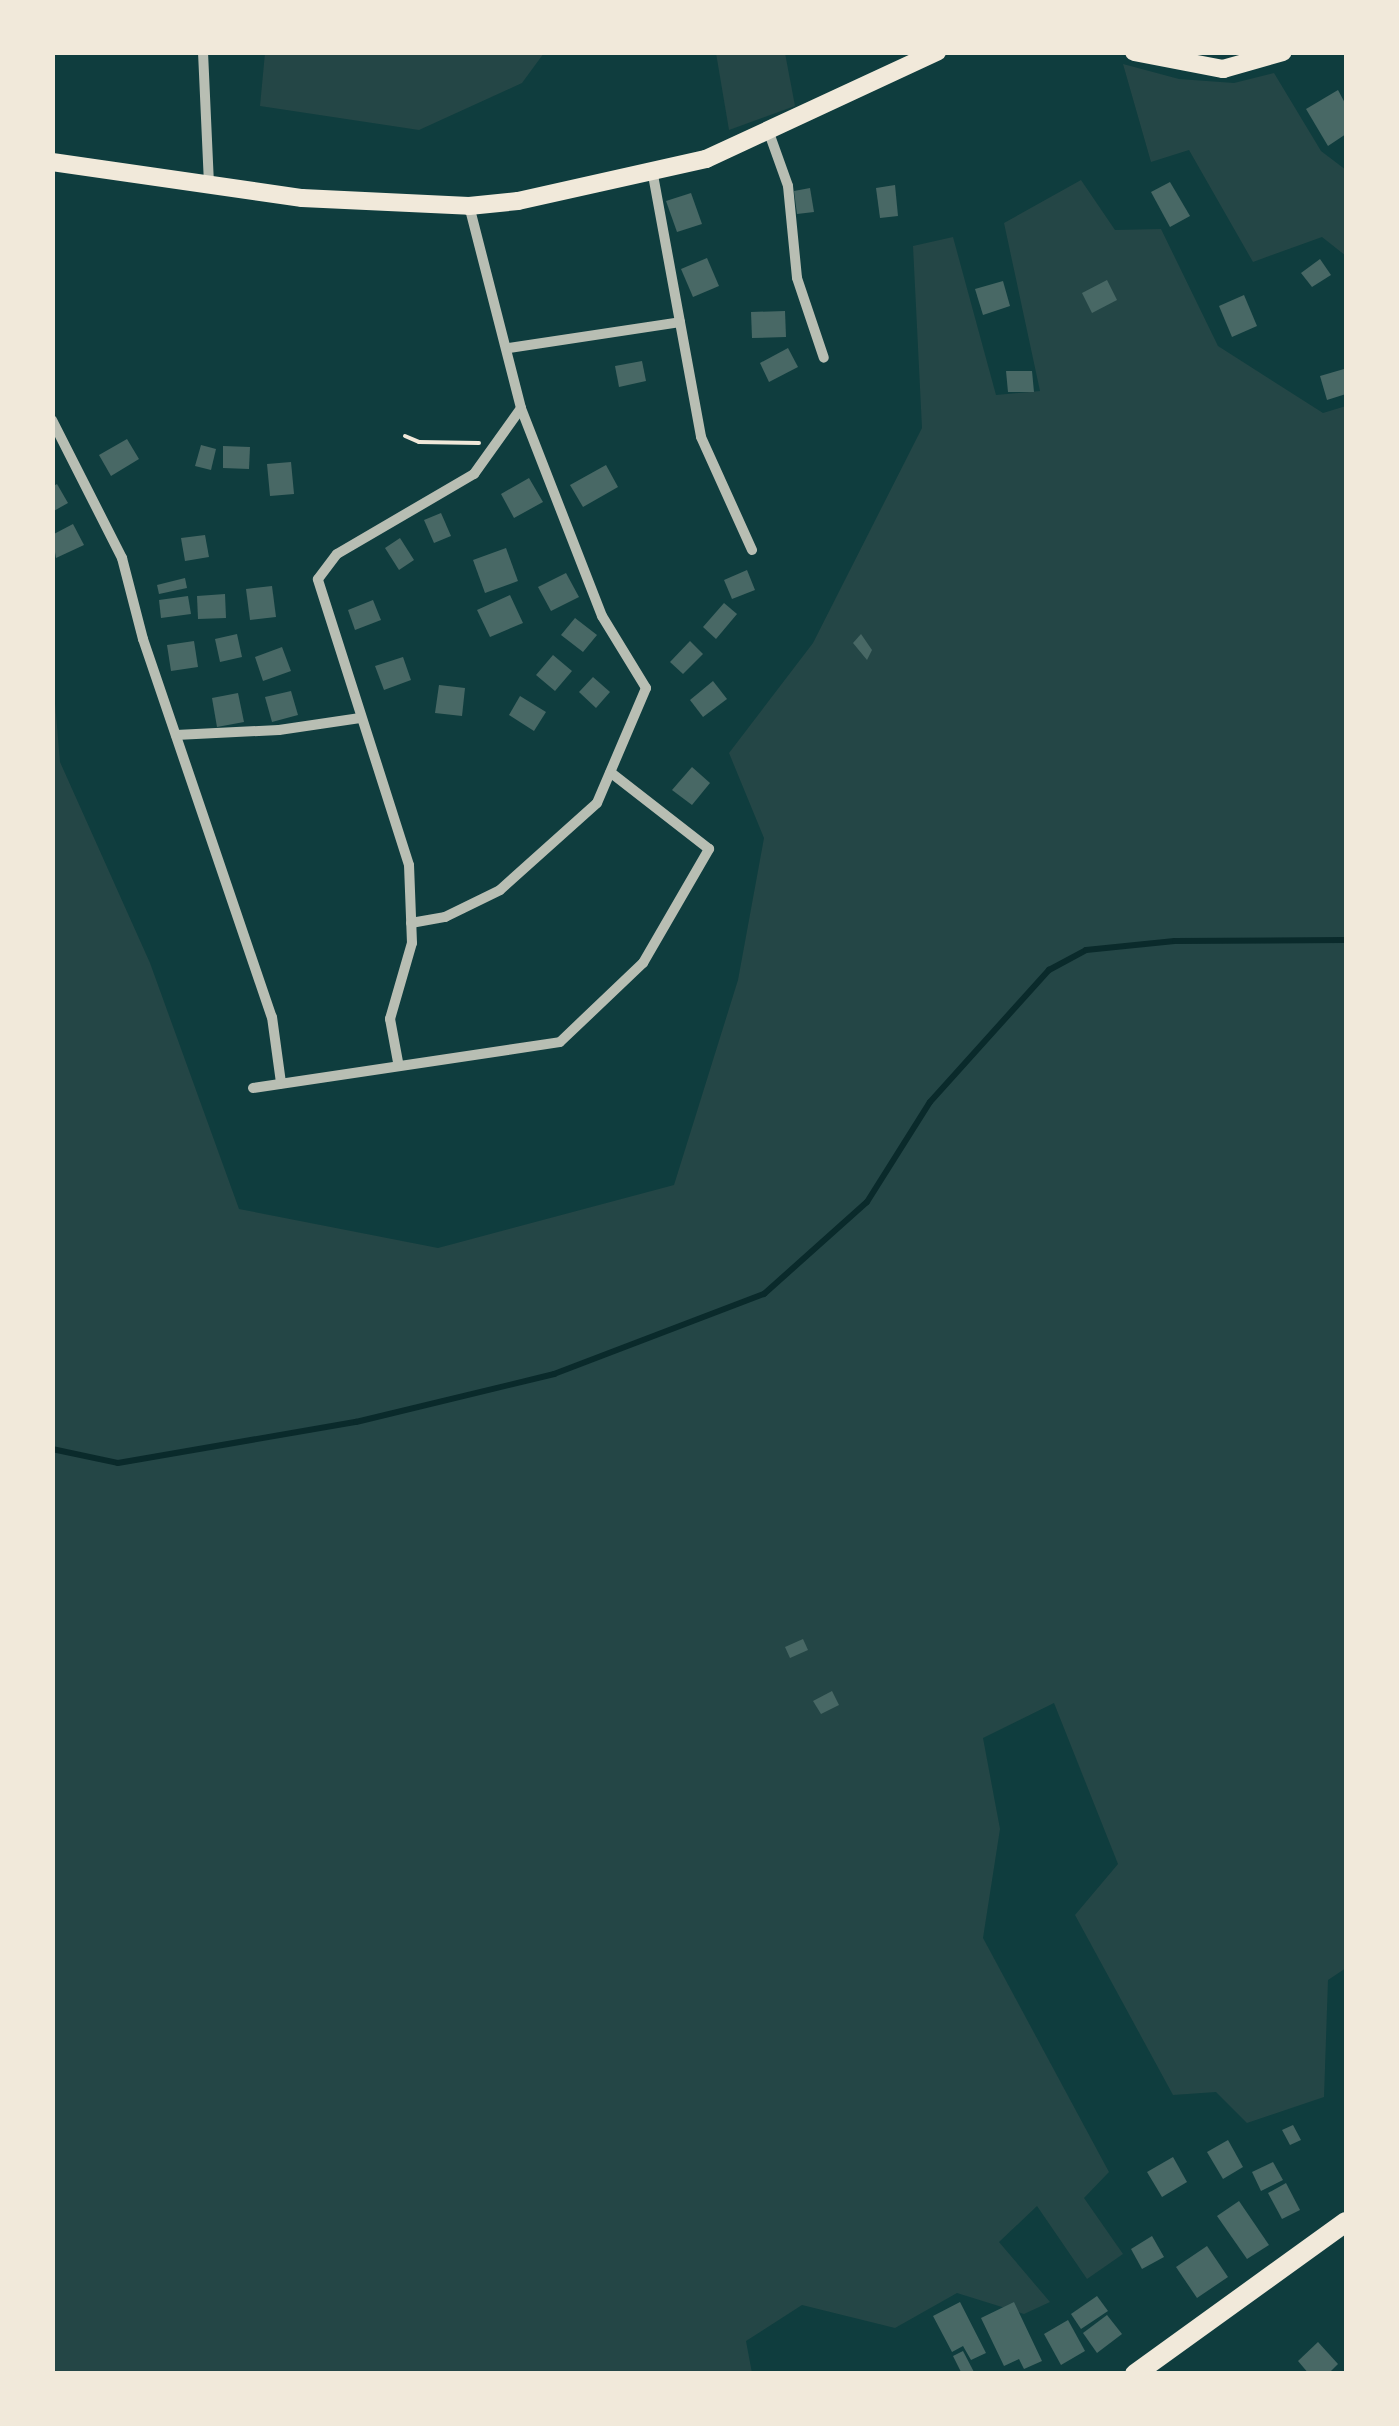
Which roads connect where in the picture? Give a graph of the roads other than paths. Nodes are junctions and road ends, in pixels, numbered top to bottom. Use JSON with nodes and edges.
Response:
{"nodes":[{"id":1,"x":203,"y":52,"type":"edge"},
{"id":2,"x":937,"y":52,"type":"edge"},
{"id":3,"x":1134,"y":52,"type":"edge"},
{"id":4,"x":1283,"y":52,"type":"edge"},
{"id":5,"x":768,"y":130,"type":"junction"},
{"id":6,"x":52,"y":162,"type":"edge"},
{"id":7,"x":653,"y":175,"type":"junction"},
{"id":8,"x":209,"y":186,"type":"junction"},
{"id":9,"x":469,"y":206,"type":"junction"},
{"id":10,"x":680,"y":322,"type":"junction"},
{"id":11,"x":509,"y":348,"type":"junction"},
{"id":12,"x":824,"y":358,"type":"dead end"},
{"id":13,"x":521,"y":408,"type":"junction"},
{"id":14,"x":52,"y":420,"type":"edge"},
{"id":15,"x":752,"y":550,"type":"dead end"},
{"id":16,"x":360,"y":718,"type":"junction"},
{"id":17,"x":176,"y":735,"type":"junction"},
{"id":18,"x":610,"y":772,"type":"junction"},
{"id":19,"x":412,"y":923,"type":"junction"},
{"id":20,"x":398,"y":1062,"type":"junction"},
{"id":21,"x":281,"y":1083,"type":"junction"},
{"id":22,"x":253,"y":1088,"type":"dead end"},
{"id":23,"x":1346,"y":2222,"type":"edge"},
{"id":24,"x":1134,"y":2374,"type":"edge"}],
"edges":[{"from":1,"to":8,"type":"street"},
{"from":2,"to":5,"type":"main road"},
{"from":3,"to":4,"type":"main road"},
{"from":5,"to":7,"type":"main road"},
{"from":5,"to":12,"type":"street"},
{"from":6,"to":8,"type":"main road"},
{"from":7,"to":9,"type":"main road"},
{"from":7,"to":10,"type":"street"},
{"from":8,"to":9,"type":"main road"},
{"from":9,"to":11,"type":"street"},
{"from":10,"to":11,"type":"street"},
{"from":10,"to":15,"type":"street"},
{"from":11,"to":13,"type":"street"},
{"from":13,"to":16,"type":"street"},
{"from":13,"to":18,"type":"street"},
{"from":14,"to":17,"type":"street"},
{"from":16,"to":17,"type":"street"},
{"from":16,"to":19,"type":"street"},
{"from":17,"to":21,"type":"street"},
{"from":18,"to":19,"type":"street"},
{"from":18,"to":20,"type":"street"},
{"from":19,"to":20,"type":"street"},
{"from":20,"to":21,"type":"street"},
{"from":21,"to":22,"type":"street"},
{"from":23,"to":24,"type":"main road"}]}
